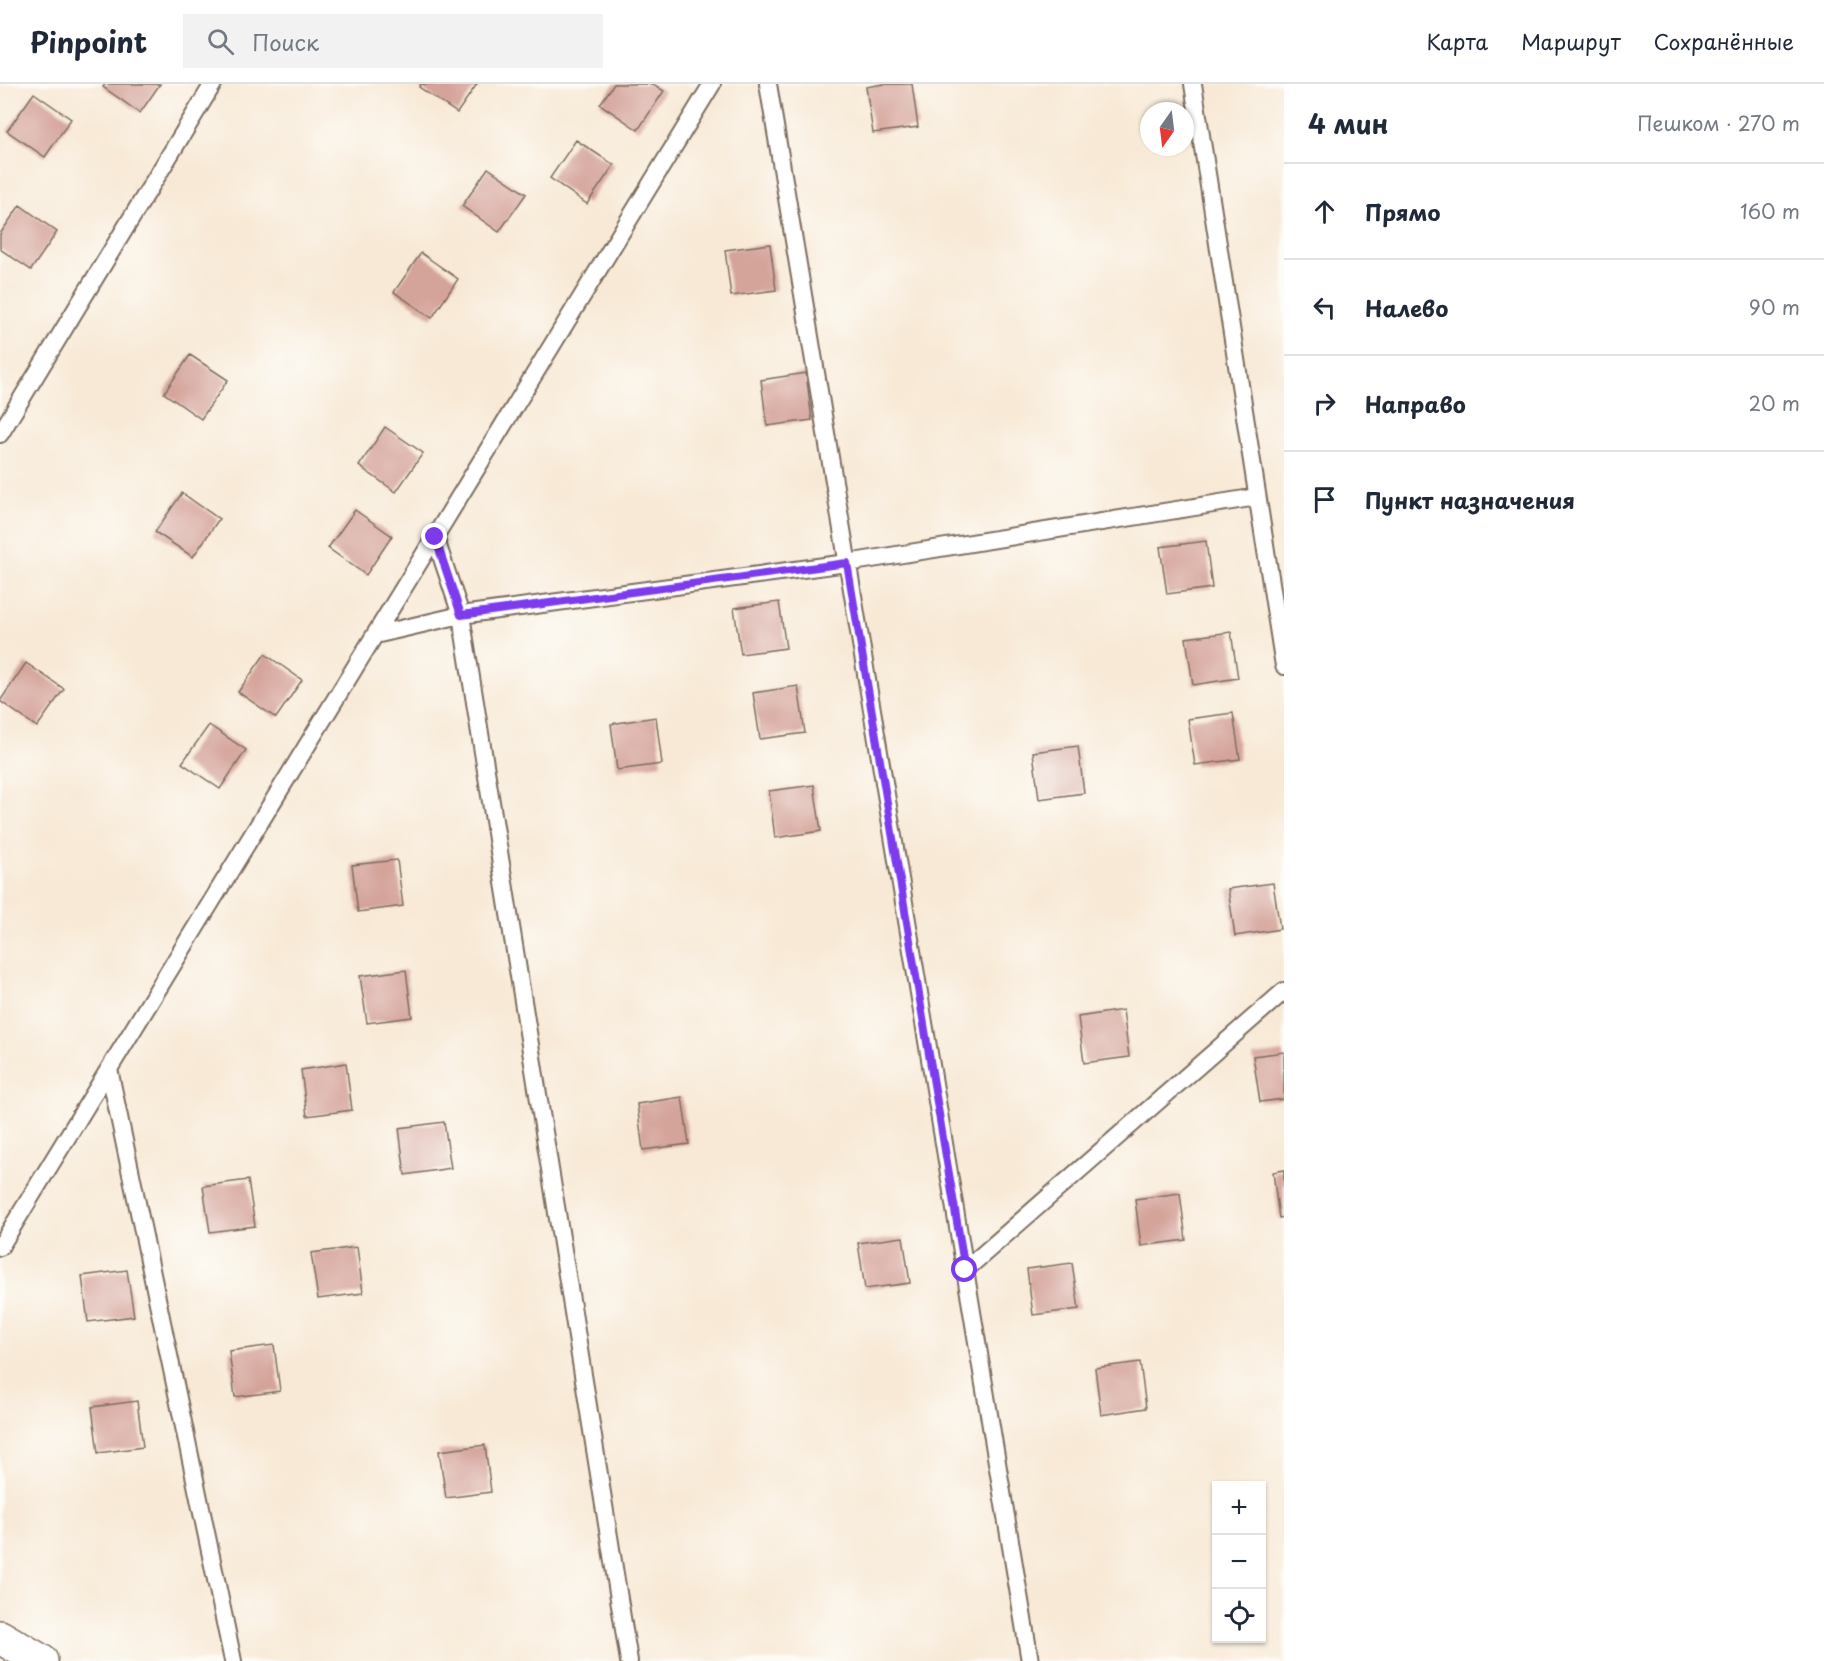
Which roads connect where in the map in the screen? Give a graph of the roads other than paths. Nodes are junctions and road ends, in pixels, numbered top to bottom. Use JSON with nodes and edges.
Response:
{"nodes":[{"id":1,"x":213,"y":84,"type":"edge"},
{"id":2,"x":712,"y":84,"type":"edge"},
{"id":3,"x":768,"y":84,"type":"edge"},
{"id":4,"x":1193,"y":84,"type":"edge"},
{"id":5,"x":0,"y":434,"type":"edge"},
{"id":6,"x":1257,"y":497,"type":"junction"},
{"id":7,"x":435,"y":537,"type":"junction"},
{"id":8,"x":847,"y":563,"type":"junction"},
{"id":9,"x":461,"y":615,"type":"junction"},
{"id":10,"x":375,"y":635,"type":"junction"},
{"id":11,"x":1284,"y":666,"type":"edge"},
{"id":12,"x":1284,"y":991,"type":"edge"},
{"id":13,"x":109,"y":1070,"type":"junction"},
{"id":14,"x":0,"y":1247,"type":"edge"},
{"id":15,"x":965,"y":1270,"type":"junction"},
{"id":16,"x":0,"y":1637,"type":"edge"},
{"id":17,"x":40,"y":1661,"type":"edge"},
{"id":18,"x":233,"y":1661,"type":"edge"},
{"id":19,"x":629,"y":1661,"type":"edge"},
{"id":20,"x":1030,"y":1661,"type":"edge"}],
"edges":[{"from":1,"to":5,"type":"lane"},
{"from":2,"to":7,"type":"lane"},
{"from":3,"to":8,"type":"lane"},
{"from":4,"to":6,"type":"lane"},
{"from":6,"to":8,"type":"lane"},
{"from":6,"to":11,"type":"lane"},
{"from":7,"to":9,"type":"lane"},
{"from":7,"to":10,"type":"lane"},
{"from":8,"to":9,"type":"lane"},
{"from":8,"to":15,"type":"lane"},
{"from":9,"to":10,"type":"lane"},
{"from":9,"to":19,"type":"lane"},
{"from":10,"to":13,"type":"lane"},
{"from":12,"to":15,"type":"lane"},
{"from":13,"to":14,"type":"lane"},
{"from":13,"to":18,"type":"lane"},
{"from":15,"to":20,"type":"lane"},
{"from":16,"to":17,"type":"street"}]}
